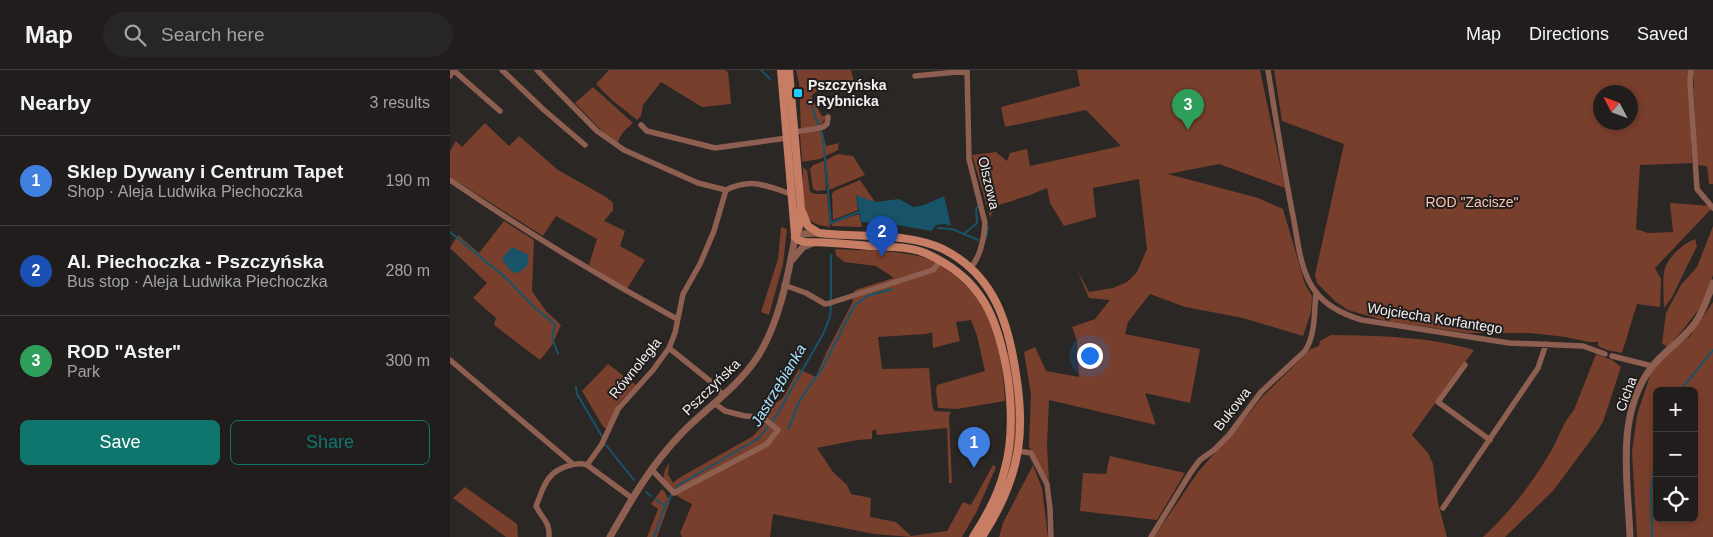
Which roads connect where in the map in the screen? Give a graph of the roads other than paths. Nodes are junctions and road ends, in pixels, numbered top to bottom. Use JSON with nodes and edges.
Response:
{"nodes":[{"id":1,"x":502,"y":70,"type":"edge"},
{"id":2,"x":537,"y":70,"type":"edge"},
{"id":3,"x":781,"y":70,"type":"edge"},
{"id":4,"x":789,"y":70,"type":"edge"},
{"id":5,"x":967,"y":70,"type":"edge"},
{"id":6,"x":1268,"y":70,"type":"edge"},
{"id":7,"x":1692,"y":70,"type":"edge"},
{"id":8,"x":452,"y":72,"type":"edge"},
{"id":9,"x":915,"y":76,"type":"dead end"},
{"id":10,"x":500,"y":111,"type":"dead end"},
{"id":11,"x":828,"y":117,"type":"dead end"},
{"id":12,"x":641,"y":125,"type":"dead end"},
{"id":13,"x":795,"y":132,"type":"junction"},
{"id":14,"x":787,"y":138,"type":"junction"},
{"id":15,"x":586,"y":145,"type":"dead end"},
{"id":16,"x":450,"y":180,"type":"edge"},
{"id":17,"x":726,"y":190,"type":"junction"},
{"id":18,"x":792,"y":193,"type":"junction"},
{"id":19,"x":1713,"y":208,"type":"edge"},
{"id":20,"x":801,"y":209,"type":"junction"},
{"id":21,"x":820,"y":233,"type":"junction"},
{"id":22,"x":795,"y":237,"type":"junction"},
{"id":23,"x":813,"y":243,"type":"junction"},
{"id":24,"x":940,"y":261,"type":"junction"},
{"id":25,"x":790,"y":262,"type":"junction"},
{"id":26,"x":970,"y":268,"type":"junction"},
{"id":27,"x":1713,"y":283,"type":"edge"},
{"id":28,"x":784,"y":285,"type":"junction"},
{"id":29,"x":1316,"y":292,"type":"junction"},
{"id":30,"x":678,"y":319,"type":"junction"},
{"id":31,"x":1546,"y":344,"type":"junction"},
{"id":32,"x":670,"y":348,"type":"junction"},
{"id":33,"x":1605,"y":354,"type":"dead end"},
{"id":34,"x":1612,"y":356,"type":"dead end"},
{"id":35,"x":450,"y":360,"type":"edge"},
{"id":36,"x":1466,"y":365,"type":"dead end"},
{"id":37,"x":1652,"y":366,"type":"junction"},
{"id":38,"x":723,"y":395,"type":"junction"},
{"id":39,"x":714,"y":402,"type":"junction"},
{"id":40,"x":1490,"y":440,"type":"junction"},
{"id":41,"x":1018,"y":451,"type":"junction"},
{"id":42,"x":573,"y":464,"type":"junction"},
{"id":43,"x":587,"y":465,"type":"junction"},
{"id":44,"x":651,"y":469,"type":"junction"},
{"id":45,"x":632,"y":498,"type":"junction"},
{"id":46,"x":1443,"y":508,"type":"dead end"},
{"id":47,"x":549,"y":537,"type":"edge"},
{"id":48,"x":610,"y":537,"type":"edge"},
{"id":49,"x":973,"y":537,"type":"edge"},
{"id":50,"x":982,"y":537,"type":"edge"},
{"id":51,"x":1051,"y":537,"type":"edge"},
{"id":52,"x":1151,"y":537,"type":"edge"},
{"id":53,"x":1630,"y":537,"type":"edge"}],
"edges":[{"from":1,"to":15,"type":"street"},
{"from":2,"to":17,"type":"street"},
{"from":3,"to":14,"type":"main road","name":"Pszczyńska"},
{"from":4,"to":13,"type":"main road","name":"Pszczyńska"},
{"from":5,"to":9,"type":"street"},
{"from":5,"to":26,"type":"street","name":"Olszowa"},
{"from":6,"to":29,"type":"street","name":"Wojciecha Korfantego"},
{"from":7,"to":19,"type":"street"},
{"from":8,"to":10,"type":"street"},
{"from":11,"to":13,"type":"street"},
{"from":12,"to":14,"type":"street"},
{"from":13,"to":20,"type":"main road","name":"Pszczyńska"},
{"from":14,"to":18,"type":"main road","name":"Pszczyńska"},
{"from":16,"to":30,"type":"street"},
{"from":17,"to":18,"type":"street"},
{"from":17,"to":30,"type":"street","name":"Równoległa"},
{"from":18,"to":22,"type":"main road","name":"Pszczyńska"},
{"from":20,"to":21,"type":"main road"},
{"from":20,"to":22,"type":"main road","name":"Pszczyńska"},
{"from":21,"to":22,"type":"street"},
{"from":21,"to":26,"type":"main road"},
{"from":22,"to":23,"type":"main road"},
{"from":22,"to":25,"type":"street","name":"Pszczyńska"},
{"from":23,"to":24,"type":"main road"},
{"from":23,"to":25,"type":"street"},
{"from":24,"to":28,"type":"street"},
{"from":24,"to":49,"type":"main road"},
{"from":25,"to":28,"type":"street","name":"Pszczyńska"},
{"from":26,"to":41,"type":"main road"},
{"from":27,"to":37,"type":"street","name":"Cicha"},
{"from":28,"to":38,"type":"street","name":"Pszczyńska"},
{"from":29,"to":31,"type":"street","name":"Wojciecha Korfantego"},
{"from":29,"to":52,"type":"street","name":"Bukowa"},
{"from":30,"to":32,"type":"street","name":"Równoległa"},
{"from":31,"to":33,"type":"street","name":"Wojciecha Korfantego"},
{"from":31,"to":40,"type":"street"},
{"from":32,"to":38,"type":"street"},
{"from":32,"to":43,"type":"street","name":"Równoległa"},
{"from":34,"to":37,"type":"street"},
{"from":35,"to":42,"type":"street"},
{"from":36,"to":40,"type":"street"},
{"from":37,"to":53,"type":"street","name":"Cicha"},
{"from":38,"to":39,"type":"street","name":"Pszczyńska"},
{"from":39,"to":44,"type":"street","name":"Pszczyńska"},
{"from":39,"to":44,"type":"street"},
{"from":40,"to":46,"type":"street"},
{"from":41,"to":50,"type":"main road"},
{"from":41,"to":51,"type":"street"},
{"from":42,"to":43,"type":"street"},
{"from":42,"to":47,"type":"street"},
{"from":43,"to":45,"type":"street"},
{"from":44,"to":45,"type":"street","name":"Pszczyńska"},
{"from":45,"to":48,"type":"street","name":"Pszczyńska"}]}
